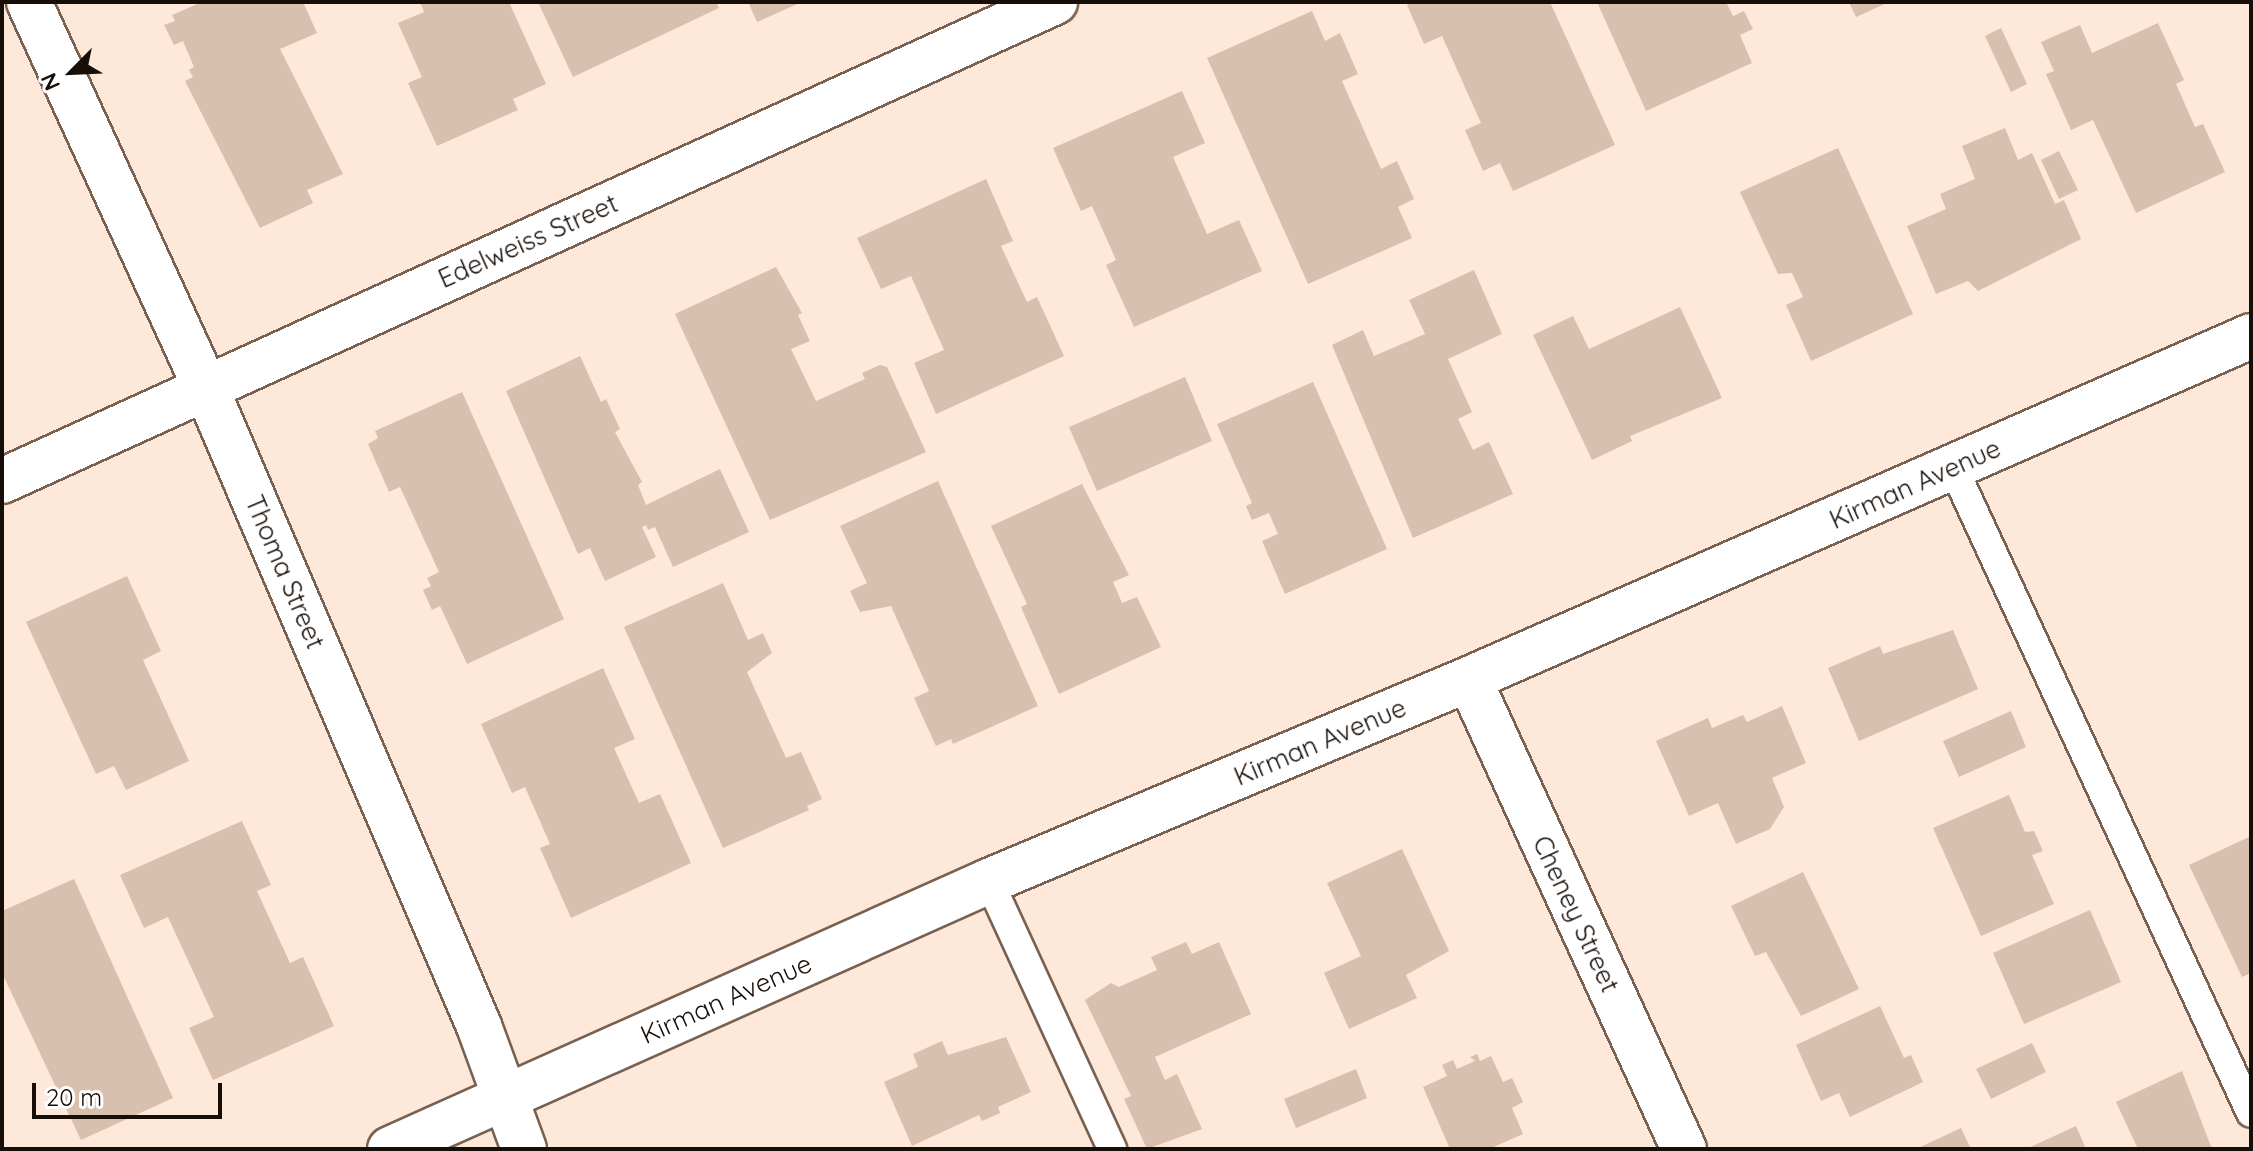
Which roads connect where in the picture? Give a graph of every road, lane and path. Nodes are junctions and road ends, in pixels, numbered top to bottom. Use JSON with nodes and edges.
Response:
{"nodes":[{"id":1,"x":29,"y":2,"type":"edge"},
{"id":2,"x":1055,"y":2,"type":"edge"},
{"id":3,"x":2251,"y":336,"type":"edge"},
{"id":4,"x":206,"y":388,"type":"junction"},
{"id":5,"x":1953,"y":467,"type":"junction"},
{"id":6,"x":2,"y":481,"type":"edge"},
{"id":7,"x":1469,"y":679,"type":"junction"},
{"id":8,"x":989,"y":881,"type":"junction"},
{"id":9,"x":503,"y":1099,"type":"junction"},
{"id":10,"x":2251,"y":1113,"type":"edge"},
{"id":11,"x":390,"y":1149,"type":"edge"},
{"id":12,"x":524,"y":1149,"type":"edge"},
{"id":13,"x":1112,"y":1149,"type":"edge"},
{"id":14,"x":1684,"y":1149,"type":"edge"}],
"edges":[{"from":1,"to":4,"type":"street","name":"Thoma Street"},
{"from":2,"to":4,"type":"street","name":"Edelweiss Street"},
{"from":3,"to":5,"type":"street","name":"Kirman Avenue"},
{"from":4,"to":6,"type":"street","name":"Edelweiss Street"},
{"from":4,"to":9,"type":"street","name":"Thoma Street"},
{"from":5,"to":7,"type":"street","name":"Kirman Avenue"},
{"from":5,"to":10,"type":"lane"},
{"from":7,"to":8,"type":"street","name":"Kirman Avenue"},
{"from":7,"to":14,"type":"street","name":"Cheney Street"},
{"from":8,"to":9,"type":"street","name":"Kirman Avenue"},
{"from":8,"to":13,"type":"lane"},
{"from":9,"to":11,"type":"street","name":"Kirman Avenue"},
{"from":9,"to":12,"type":"street","name":"Thoma Street"}]}
